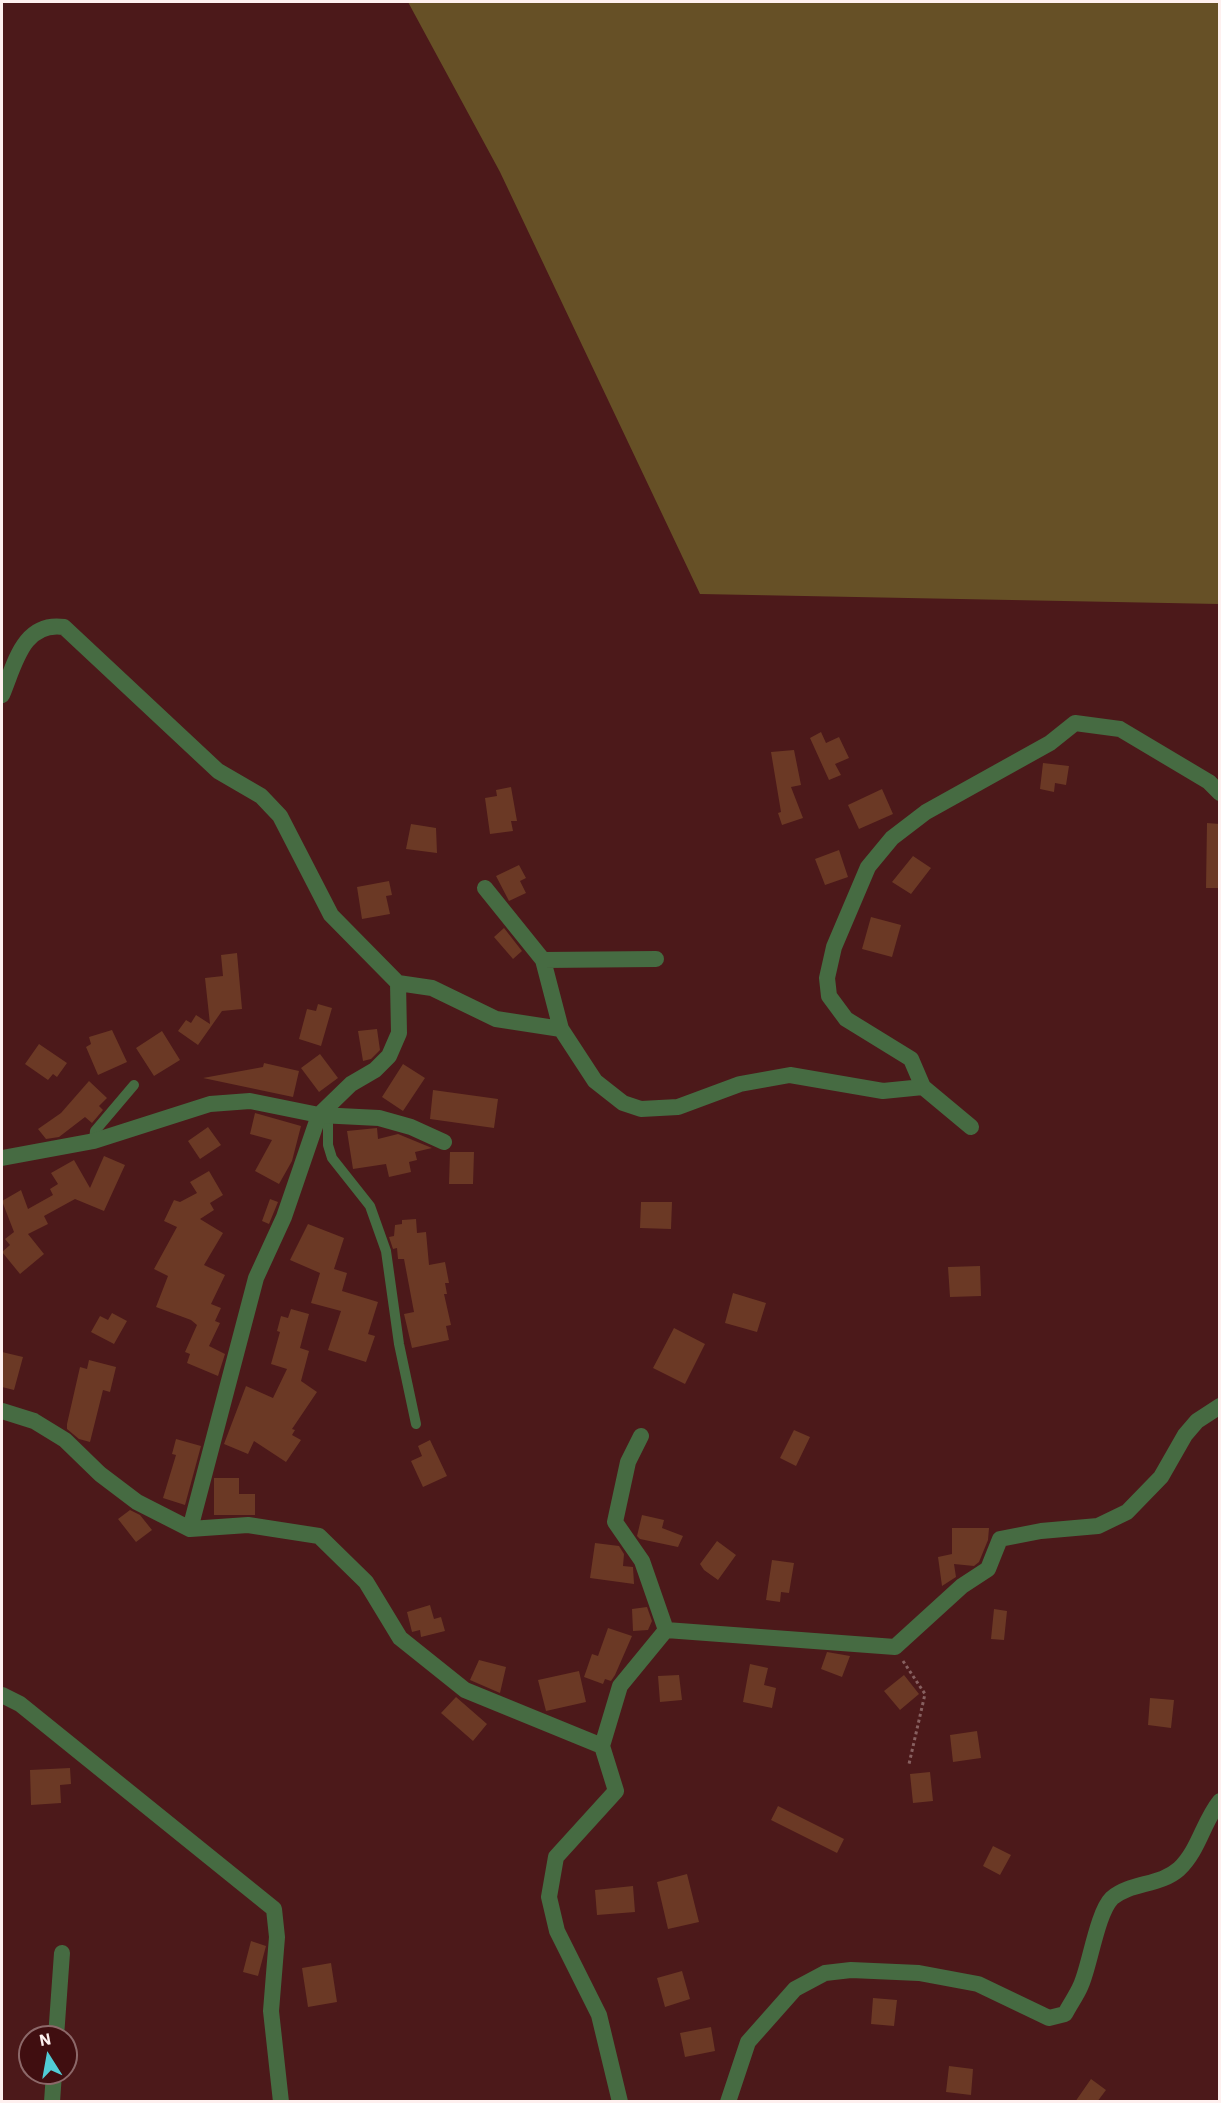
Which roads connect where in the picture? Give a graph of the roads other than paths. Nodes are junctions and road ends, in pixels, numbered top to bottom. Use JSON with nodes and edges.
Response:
{"nodes":[{"id":1,"x":2,"y":695,"type":"edge"},
{"id":2,"x":1220,"y":792,"type":"edge"},
{"id":3,"x":485,"y":888,"type":"dead end"},
{"id":4,"x":656,"y":959,"type":"dead end"},
{"id":5,"x":543,"y":960,"type":"junction"},
{"id":6,"x":398,"y":983,"type":"junction"},
{"id":7,"x":561,"y":1029,"type":"junction"},
{"id":8,"x":134,"y":1084,"type":"dead end"},
{"id":9,"x":923,"y":1087,"type":"junction"},
{"id":10,"x":323,"y":1115,"type":"junction"},
{"id":11,"x":971,"y":1127,"type":"dead end"},
{"id":12,"x":94,"y":1140,"type":"junction"},
{"id":13,"x":444,"y":1142,"type":"dead end"},
{"id":14,"x":2,"y":1158,"type":"edge"},
{"id":15,"x":1220,"y":1406,"type":"edge"},
{"id":16,"x":2,"y":1411,"type":"edge"},
{"id":17,"x":416,"y":1425,"type":"dead end"},
{"id":18,"x":641,"y":1436,"type":"dead end"},
{"id":19,"x":190,"y":1529,"type":"junction"},
{"id":20,"x":666,"y":1630,"type":"junction"},
{"id":21,"x":2,"y":1695,"type":"edge"},
{"id":22,"x":602,"y":1746,"type":"junction"},
{"id":23,"x":1220,"y":1801,"type":"edge"},
{"id":24,"x":62,"y":1953,"type":"dead end"},
{"id":25,"x":58,"y":2025,"type":"edge"},
{"id":26,"x":53,"y":2085,"type":"edge"},
{"id":27,"x":52,"y":2102,"type":"edge"},
{"id":28,"x":281,"y":2102,"type":"edge"},
{"id":29,"x":620,"y":2102,"type":"edge"},
{"id":30,"x":728,"y":2102,"type":"edge"}],
"edges":[{"from":1,"to":6,"type":"street"},
{"from":2,"to":9,"type":"street"},
{"from":3,"to":5,"type":"street"},
{"from":4,"to":5,"type":"street"},
{"from":5,"to":7,"type":"street"},
{"from":6,"to":7,"type":"street"},
{"from":6,"to":10,"type":"street"},
{"from":7,"to":9,"type":"street"},
{"from":8,"to":12,"type":"lane"},
{"from":9,"to":11,"type":"street"},
{"from":10,"to":12,"type":"street"},
{"from":10,"to":13,"type":"street"},
{"from":10,"to":17,"type":"lane"},
{"from":10,"to":19,"type":"street"},
{"from":12,"to":14,"type":"street"},
{"from":15,"to":20,"type":"street"},
{"from":16,"to":19,"type":"street"},
{"from":18,"to":20,"type":"street"},
{"from":19,"to":22,"type":"street"},
{"from":20,"to":22,"type":"street"},
{"from":21,"to":28,"type":"street"},
{"from":22,"to":29,"type":"street"},
{"from":23,"to":30,"type":"street"},
{"from":24,"to":25,"type":"street"},
{"from":26,"to":27,"type":"street"}]}
